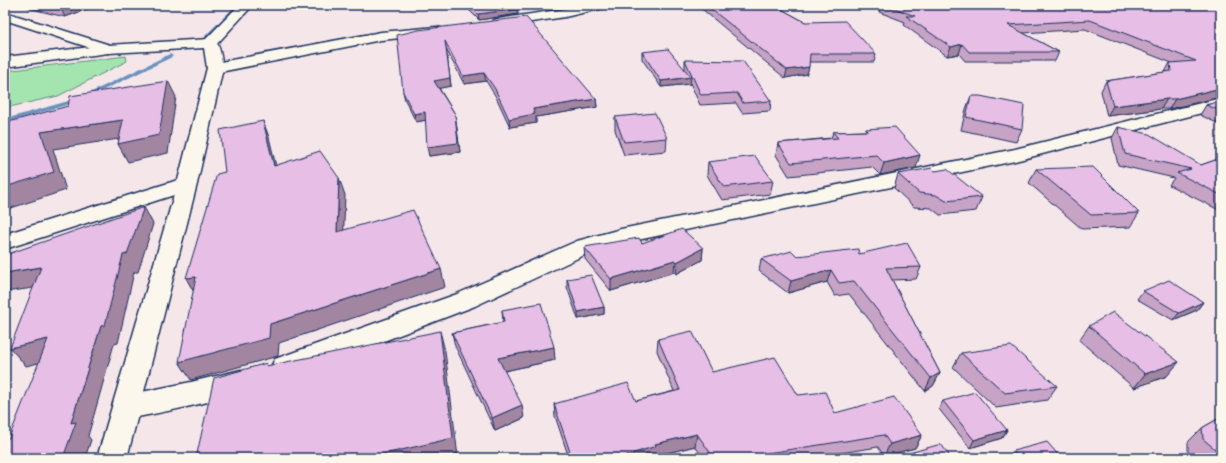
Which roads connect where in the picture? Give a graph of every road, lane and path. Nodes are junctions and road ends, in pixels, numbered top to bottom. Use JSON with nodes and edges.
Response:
{"nodes":[{"id":1,"x":246,"y":5,"type":"edge"},
{"id":2,"x":598,"y":5,"type":"edge"},
{"id":3,"x":5,"y":16,"type":"edge"},
{"id":4,"x":482,"y":25,"type":"edge"},
{"id":5,"x":450,"y":30,"type":"edge"},
{"id":6,"x":210,"y":43,"type":"junction"},
{"id":7,"x":108,"y":49,"type":"junction"},
{"id":8,"x":5,"y":62,"type":"edge"},
{"id":9,"x":215,"y":68,"type":"junction"},
{"id":10,"x":1221,"y":103,"type":"edge"},
{"id":11,"x":187,"y":184,"type":"junction"},
{"id":12,"x":5,"y":242,"type":"edge"},
{"id":13,"x":127,"y":407,"type":"junction"},
{"id":14,"x":112,"y":458,"type":"edge"}],
"edges":[{"from":1,"to":6,"type":"street"},
{"from":2,"to":4,"type":"street"},
{"from":3,"to":7,"type":"street"},
{"from":5,"to":9,"type":"street"},
{"from":6,"to":7,"type":"street"},
{"from":6,"to":9,"type":"street"},
{"from":7,"to":8,"type":"street"},
{"from":9,"to":11,"type":"street"},
{"from":10,"to":13,"type":"street"},
{"from":11,"to":12,"type":"street"},
{"from":11,"to":13,"type":"street"},
{"from":13,"to":14,"type":"street"}]}
